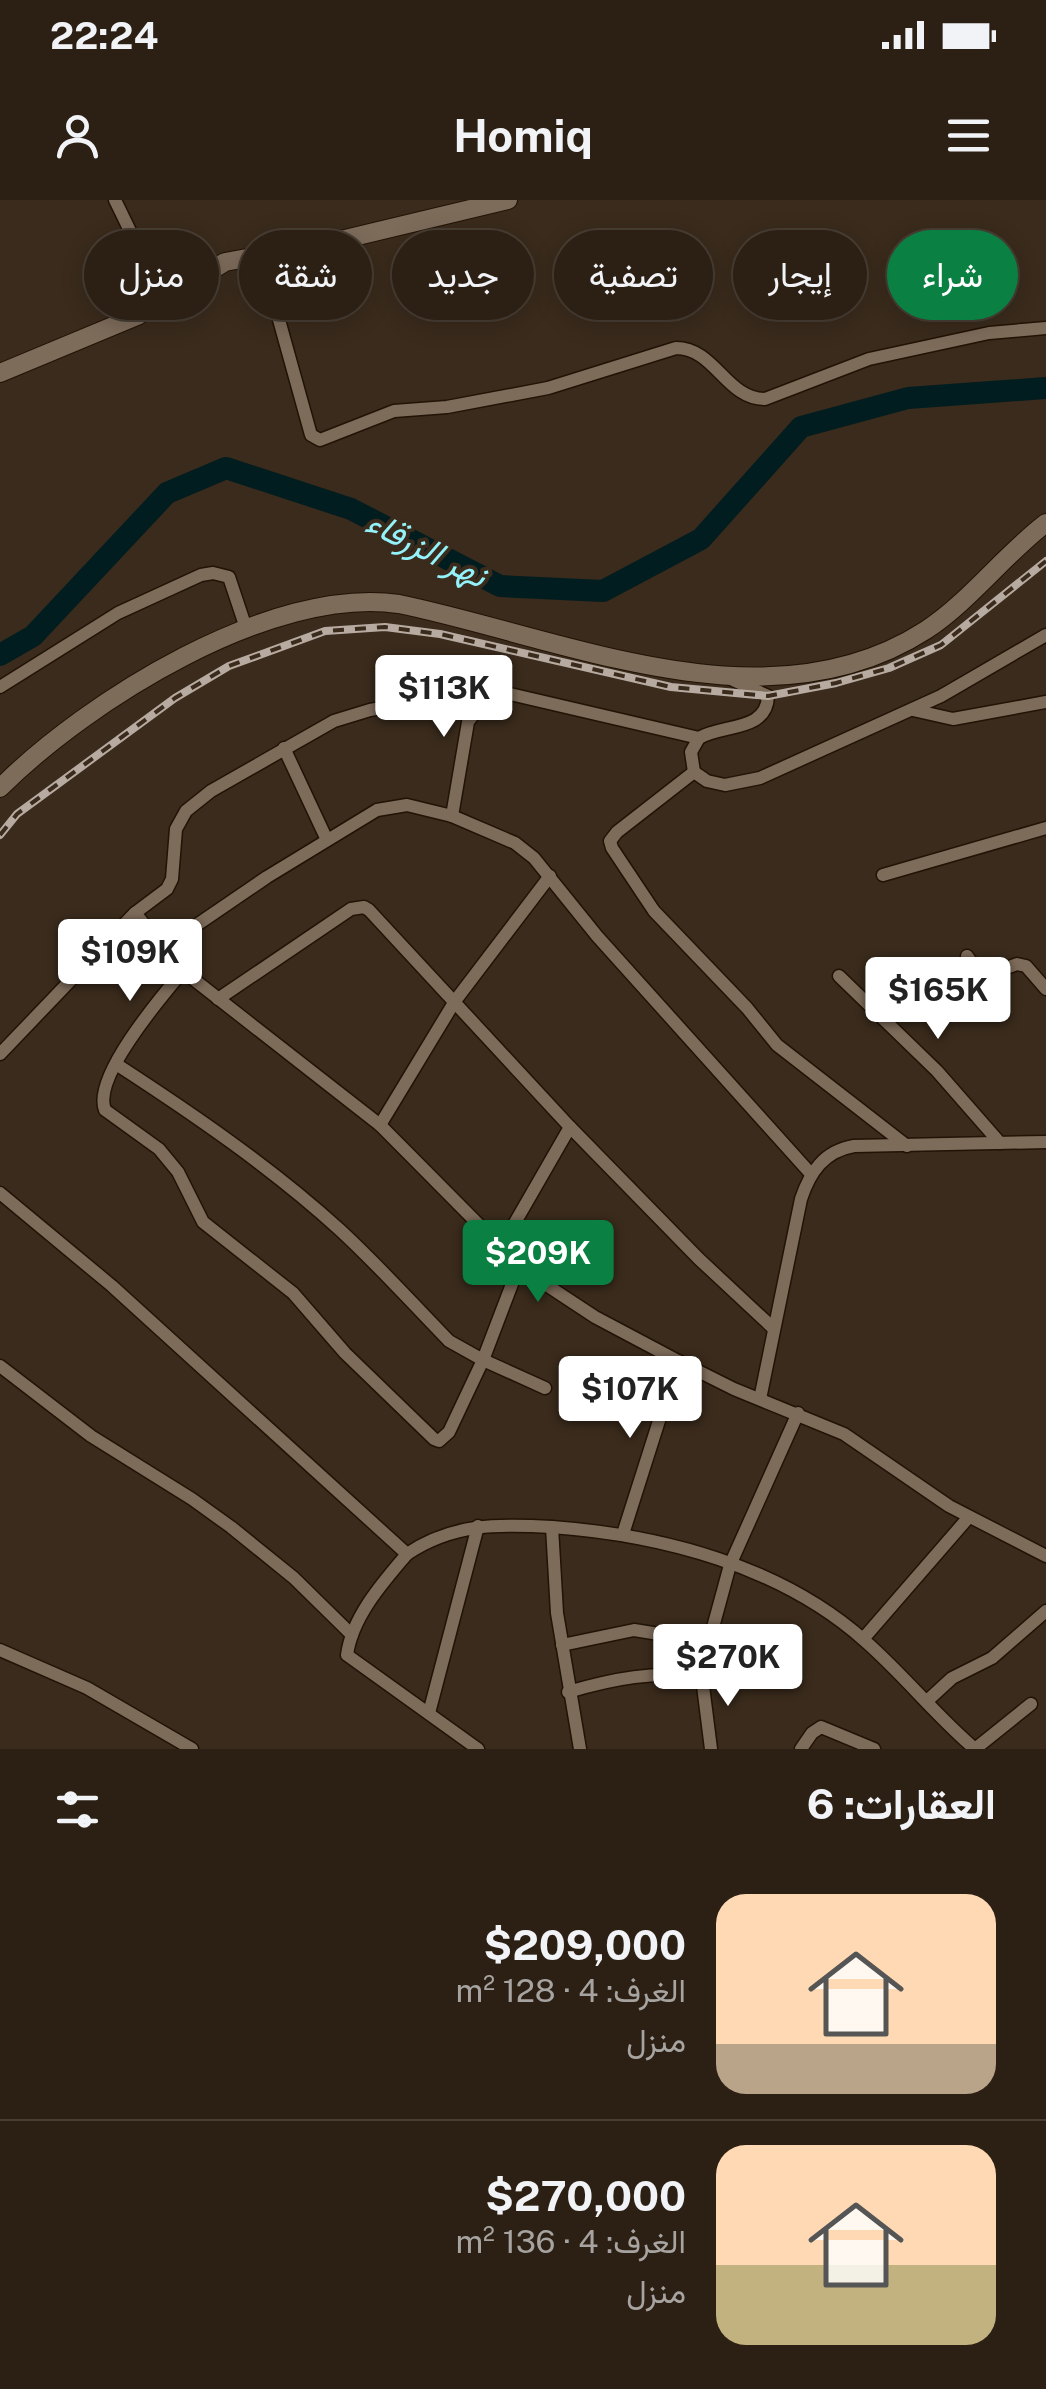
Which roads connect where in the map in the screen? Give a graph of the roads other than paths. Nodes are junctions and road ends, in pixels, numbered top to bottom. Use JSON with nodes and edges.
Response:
{"nodes":[{"id":1,"x":115,"y":200,"type":"edge"},
{"id":2,"x":508,"y":200,"type":"edge"},
{"id":3,"x":450,"y":206,"type":"edge"},
{"id":4,"x":130,"y":230,"type":"edge"},
{"id":5,"x":370,"y":230,"type":"edge"},
{"id":6,"x":127,"y":320,"type":"edge"},
{"id":7,"x":279,"y":320,"type":"edge"},
{"id":8,"x":1046,"y":328,"type":"edge"},
{"id":9,"x":0,"y":373,"type":"edge"},
{"id":10,"x":1046,"y":524,"type":"edge"},
{"id":11,"x":246,"y":628,"type":"junction"},
{"id":12,"x":1046,"y":635,"type":"edge"},
{"id":13,"x":719,"y":675,"type":"junction"},
{"id":14,"x":0,"y":687,"type":"edge"},
{"id":15,"x":491,"y":692,"type":"junction"},
{"id":16,"x":1046,"y":702,"type":"edge"},
{"id":17,"x":914,"y":710,"type":"junction"},
{"id":18,"x":699,"y":738,"type":"junction"},
{"id":19,"x":284,"y":748,"type":"junction"},
{"id":20,"x":694,"y":772,"type":"junction"},
{"id":21,"x":0,"y":788,"type":"edge"},
{"id":22,"x":452,"y":816,"type":"junction"},
{"id":23,"x":1046,"y":828,"type":"edge"},
{"id":24,"x":327,"y":840,"type":"junction"},
{"id":25,"x":883,"y":875,"type":"dead end"},
{"id":26,"x":550,"y":876,"type":"junction"},
{"id":27,"x":135,"y":913,"type":"junction"},
{"id":28,"x":162,"y":948,"type":"junction"},
{"id":29,"x":967,"y":956,"type":"dead end"},
{"id":30,"x":182,"y":971,"type":"junction"},
{"id":31,"x":839,"y":976,"type":"dead end"},
{"id":32,"x":1046,"y":989,"type":"edge"},
{"id":33,"x":218,"y":999,"type":"junction"},
{"id":34,"x":455,"y":1001,"type":"junction"},
{"id":35,"x":0,"y":1054,"type":"edge"},
{"id":36,"x":116,"y":1064,"type":"junction"},
{"id":37,"x":380,"y":1124,"type":"junction"},
{"id":38,"x":570,"y":1128,"type":"junction"},
{"id":39,"x":1046,"y":1142,"type":"edge"},
{"id":40,"x":1000,"y":1143,"type":"junction"},
{"id":41,"x":907,"y":1146,"type":"junction"},
{"id":42,"x":812,"y":1174,"type":"junction"},
{"id":43,"x":0,"y":1193,"type":"edge"},
{"id":44,"x":501,"y":1246,"type":"junction"},
{"id":45,"x":520,"y":1263,"type":"junction"},
{"id":46,"x":773,"y":1328,"type":"junction"},
{"id":47,"x":484,"y":1360,"type":"junction"},
{"id":48,"x":678,"y":1361,"type":"junction"},
{"id":49,"x":0,"y":1366,"type":"edge"},
{"id":50,"x":546,"y":1388,"type":"dead end"},
{"id":51,"x":760,"y":1399,"type":"junction"},
{"id":52,"x":798,"y":1413,"type":"junction"},
{"id":53,"x":968,"y":1518,"type":"junction"},
{"id":54,"x":478,"y":1526,"type":"junction"},
{"id":55,"x":552,"y":1527,"type":"junction"},
{"id":56,"x":623,"y":1534,"type":"junction"},
{"id":57,"x":408,"y":1554,"type":"junction"},
{"id":58,"x":1046,"y":1556,"type":"edge"},
{"id":59,"x":730,"y":1565,"type":"junction"},
{"id":60,"x":1046,"y":1612,"type":"edge"},
{"id":61,"x":352,"y":1635,"type":"junction"},
{"id":62,"x":864,"y":1640,"type":"junction"},
{"id":63,"x":709,"y":1642,"type":"junction"},
{"id":64,"x":562,"y":1645,"type":"junction"},
{"id":65,"x":0,"y":1650,"type":"edge"},
{"id":66,"x":702,"y":1678,"type":"junction"},
{"id":67,"x":568,"y":1692,"type":"junction"},
{"id":68,"x":927,"y":1701,"type":"junction"},
{"id":69,"x":1030,"y":1704,"type":"dead end"},
{"id":70,"x":429,"y":1713,"type":"junction"},
{"id":71,"x":192,"y":1749,"type":"edge"},
{"id":72,"x":478,"y":1749,"type":"edge"},
{"id":73,"x":580,"y":1749,"type":"edge"},
{"id":74,"x":711,"y":1749,"type":"edge"},
{"id":75,"x":801,"y":1749,"type":"edge"},
{"id":76,"x":874,"y":1749,"type":"edge"},
{"id":77,"x":975,"y":1749,"type":"edge"}],
"edges":[{"from":1,"to":4,"type":"street"},
{"from":2,"to":3,"type":"street"},
{"from":3,"to":5,"type":"street"},
{"from":6,"to":9,"type":"street"},
{"from":7,"to":8,"type":"street"},
{"from":10,"to":13,"type":"street"},
{"from":11,"to":13,"type":"street"},
{"from":11,"to":14,"type":"street"},
{"from":11,"to":21,"type":"street"},
{"from":12,"to":17,"type":"street"},
{"from":13,"to":18,"type":"street"},
{"from":15,"to":18,"type":"street"},
{"from":15,"to":19,"type":"street"},
{"from":15,"to":22,"type":"street"},
{"from":16,"to":17,"type":"street"},
{"from":17,"to":20,"type":"street"},
{"from":18,"to":20,"type":"street"},
{"from":19,"to":24,"type":"street"},
{"from":19,"to":27,"type":"street"},
{"from":20,"to":41,"type":"street"},
{"from":22,"to":24,"type":"street"},
{"from":22,"to":26,"type":"street"},
{"from":23,"to":25,"type":"street"},
{"from":24,"to":28,"type":"street"},
{"from":26,"to":34,"type":"street"},
{"from":26,"to":42,"type":"street"},
{"from":27,"to":28,"type":"street"},
{"from":27,"to":35,"type":"street"},
{"from":28,"to":30,"type":"street"},
{"from":29,"to":32,"type":"street"},
{"from":30,"to":33,"type":"street"},
{"from":30,"to":36,"type":"street"},
{"from":31,"to":40,"type":"street"},
{"from":33,"to":34,"type":"street"},
{"from":33,"to":37,"type":"street"},
{"from":34,"to":37,"type":"street"},
{"from":34,"to":38,"type":"street"},
{"from":36,"to":47,"type":"street"},
{"from":36,"to":47,"type":"street"},
{"from":37,"to":44,"type":"street"},
{"from":38,"to":44,"type":"street"},
{"from":38,"to":46,"type":"street"},
{"from":39,"to":40,"type":"street"},
{"from":40,"to":41,"type":"street"},
{"from":41,"to":42,"type":"street"},
{"from":42,"to":46,"type":"street"},
{"from":43,"to":57,"type":"street"},
{"from":44,"to":45,"type":"street"},
{"from":45,"to":47,"type":"street"},
{"from":45,"to":48,"type":"street"},
{"from":46,"to":51,"type":"street"},
{"from":47,"to":50,"type":"street"},
{"from":48,"to":51,"type":"street"},
{"from":48,"to":56,"type":"street"},
{"from":49,"to":61,"type":"street"},
{"from":51,"to":52,"type":"street"},
{"from":52,"to":53,"type":"street"},
{"from":52,"to":59,"type":"street"},
{"from":53,"to":58,"type":"street"},
{"from":53,"to":62,"type":"street"},
{"from":54,"to":55,"type":"street"},
{"from":54,"to":57,"type":"street"},
{"from":54,"to":70,"type":"street"},
{"from":55,"to":56,"type":"street"},
{"from":55,"to":64,"type":"street"},
{"from":56,"to":59,"type":"street"},
{"from":57,"to":61,"type":"street"},
{"from":59,"to":62,"type":"street"},
{"from":59,"to":63,"type":"street"},
{"from":60,"to":68,"type":"street"},
{"from":61,"to":70,"type":"street"},
{"from":62,"to":68,"type":"street"},
{"from":63,"to":64,"type":"street"},
{"from":63,"to":66,"type":"street"},
{"from":64,"to":67,"type":"street"},
{"from":65,"to":71,"type":"street"},
{"from":66,"to":67,"type":"street"},
{"from":66,"to":74,"type":"street"},
{"from":67,"to":73,"type":"street"},
{"from":68,"to":77,"type":"street"},
{"from":69,"to":77,"type":"street"},
{"from":70,"to":72,"type":"street"},
{"from":75,"to":76,"type":"street"}]}
